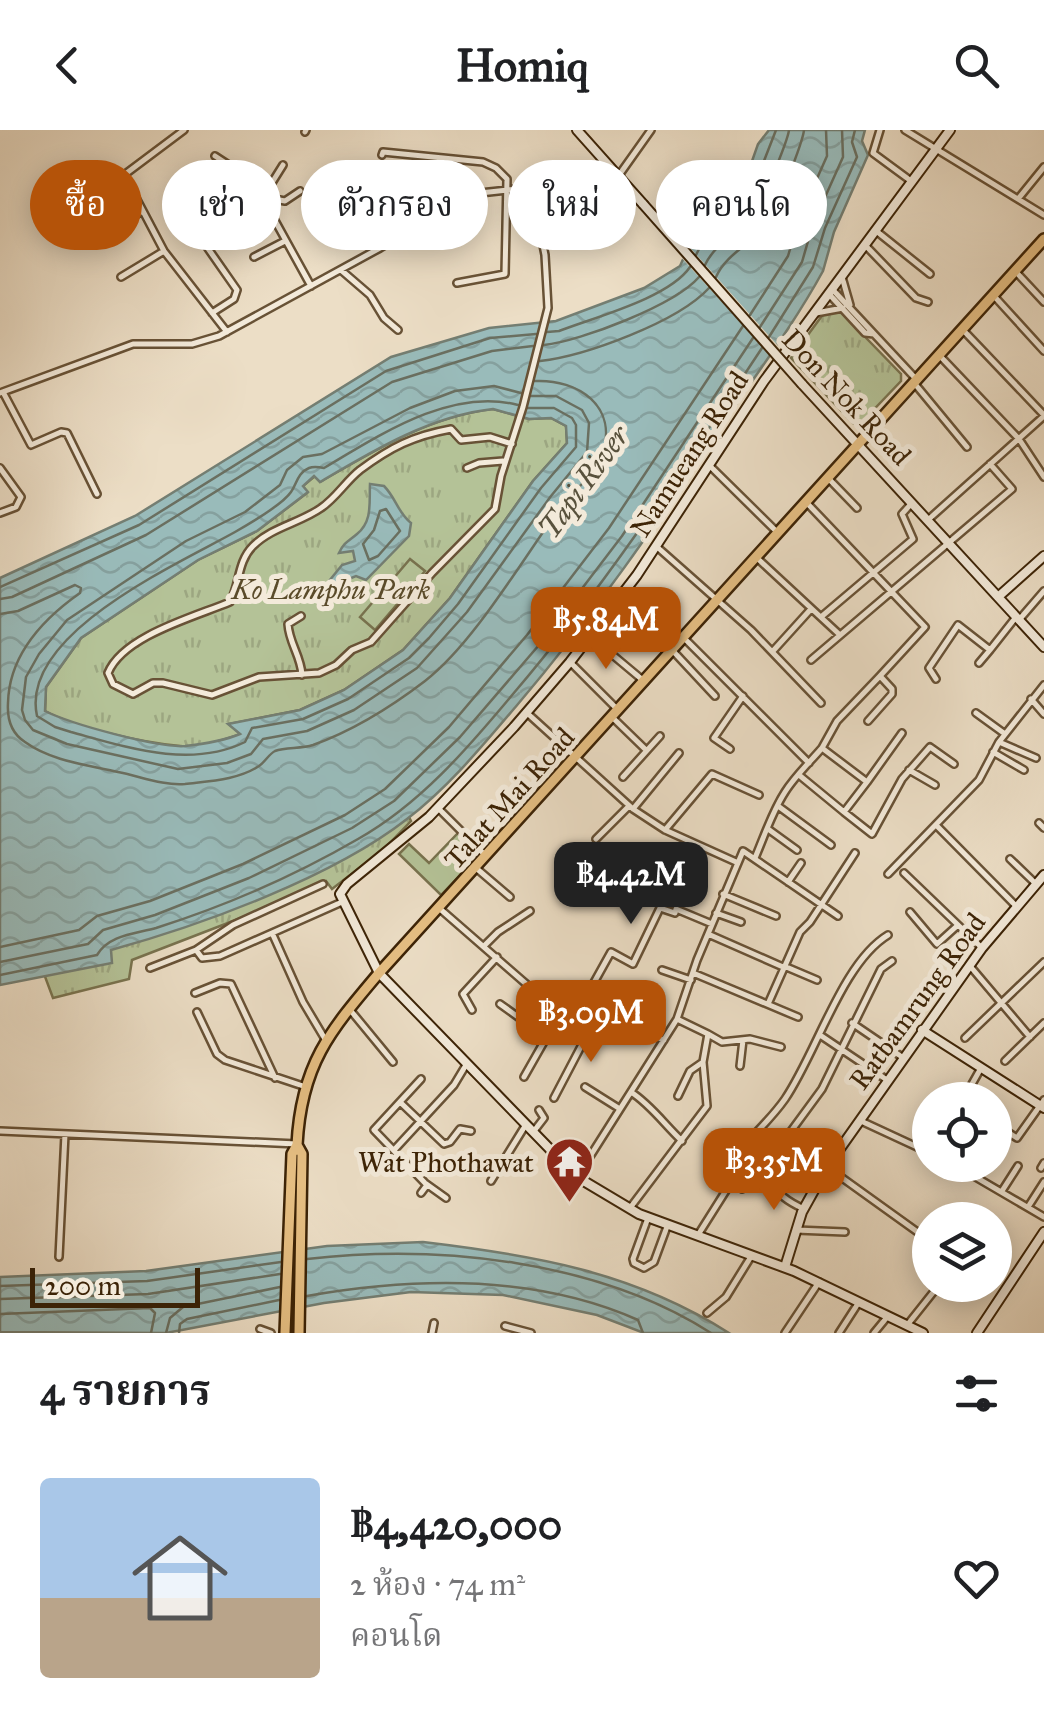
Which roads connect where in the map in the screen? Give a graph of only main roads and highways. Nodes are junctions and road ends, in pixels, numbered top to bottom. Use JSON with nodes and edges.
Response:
{"nodes":[{"id":1,"x":1044,"y":240,"type":"edge"},
{"id":2,"x":297,"y":1145,"type":"junction"},
{"id":3,"x":286,"y":1333,"type":"edge"},
{"id":4,"x":299,"y":1333,"type":"edge"}],
"edges":[{"from":1,"to":2,"type":"main road","name":"Talat Mai Road"},
{"from":2,"to":3,"type":"main road"},
{"from":2,"to":4,"type":"main road"}]}
